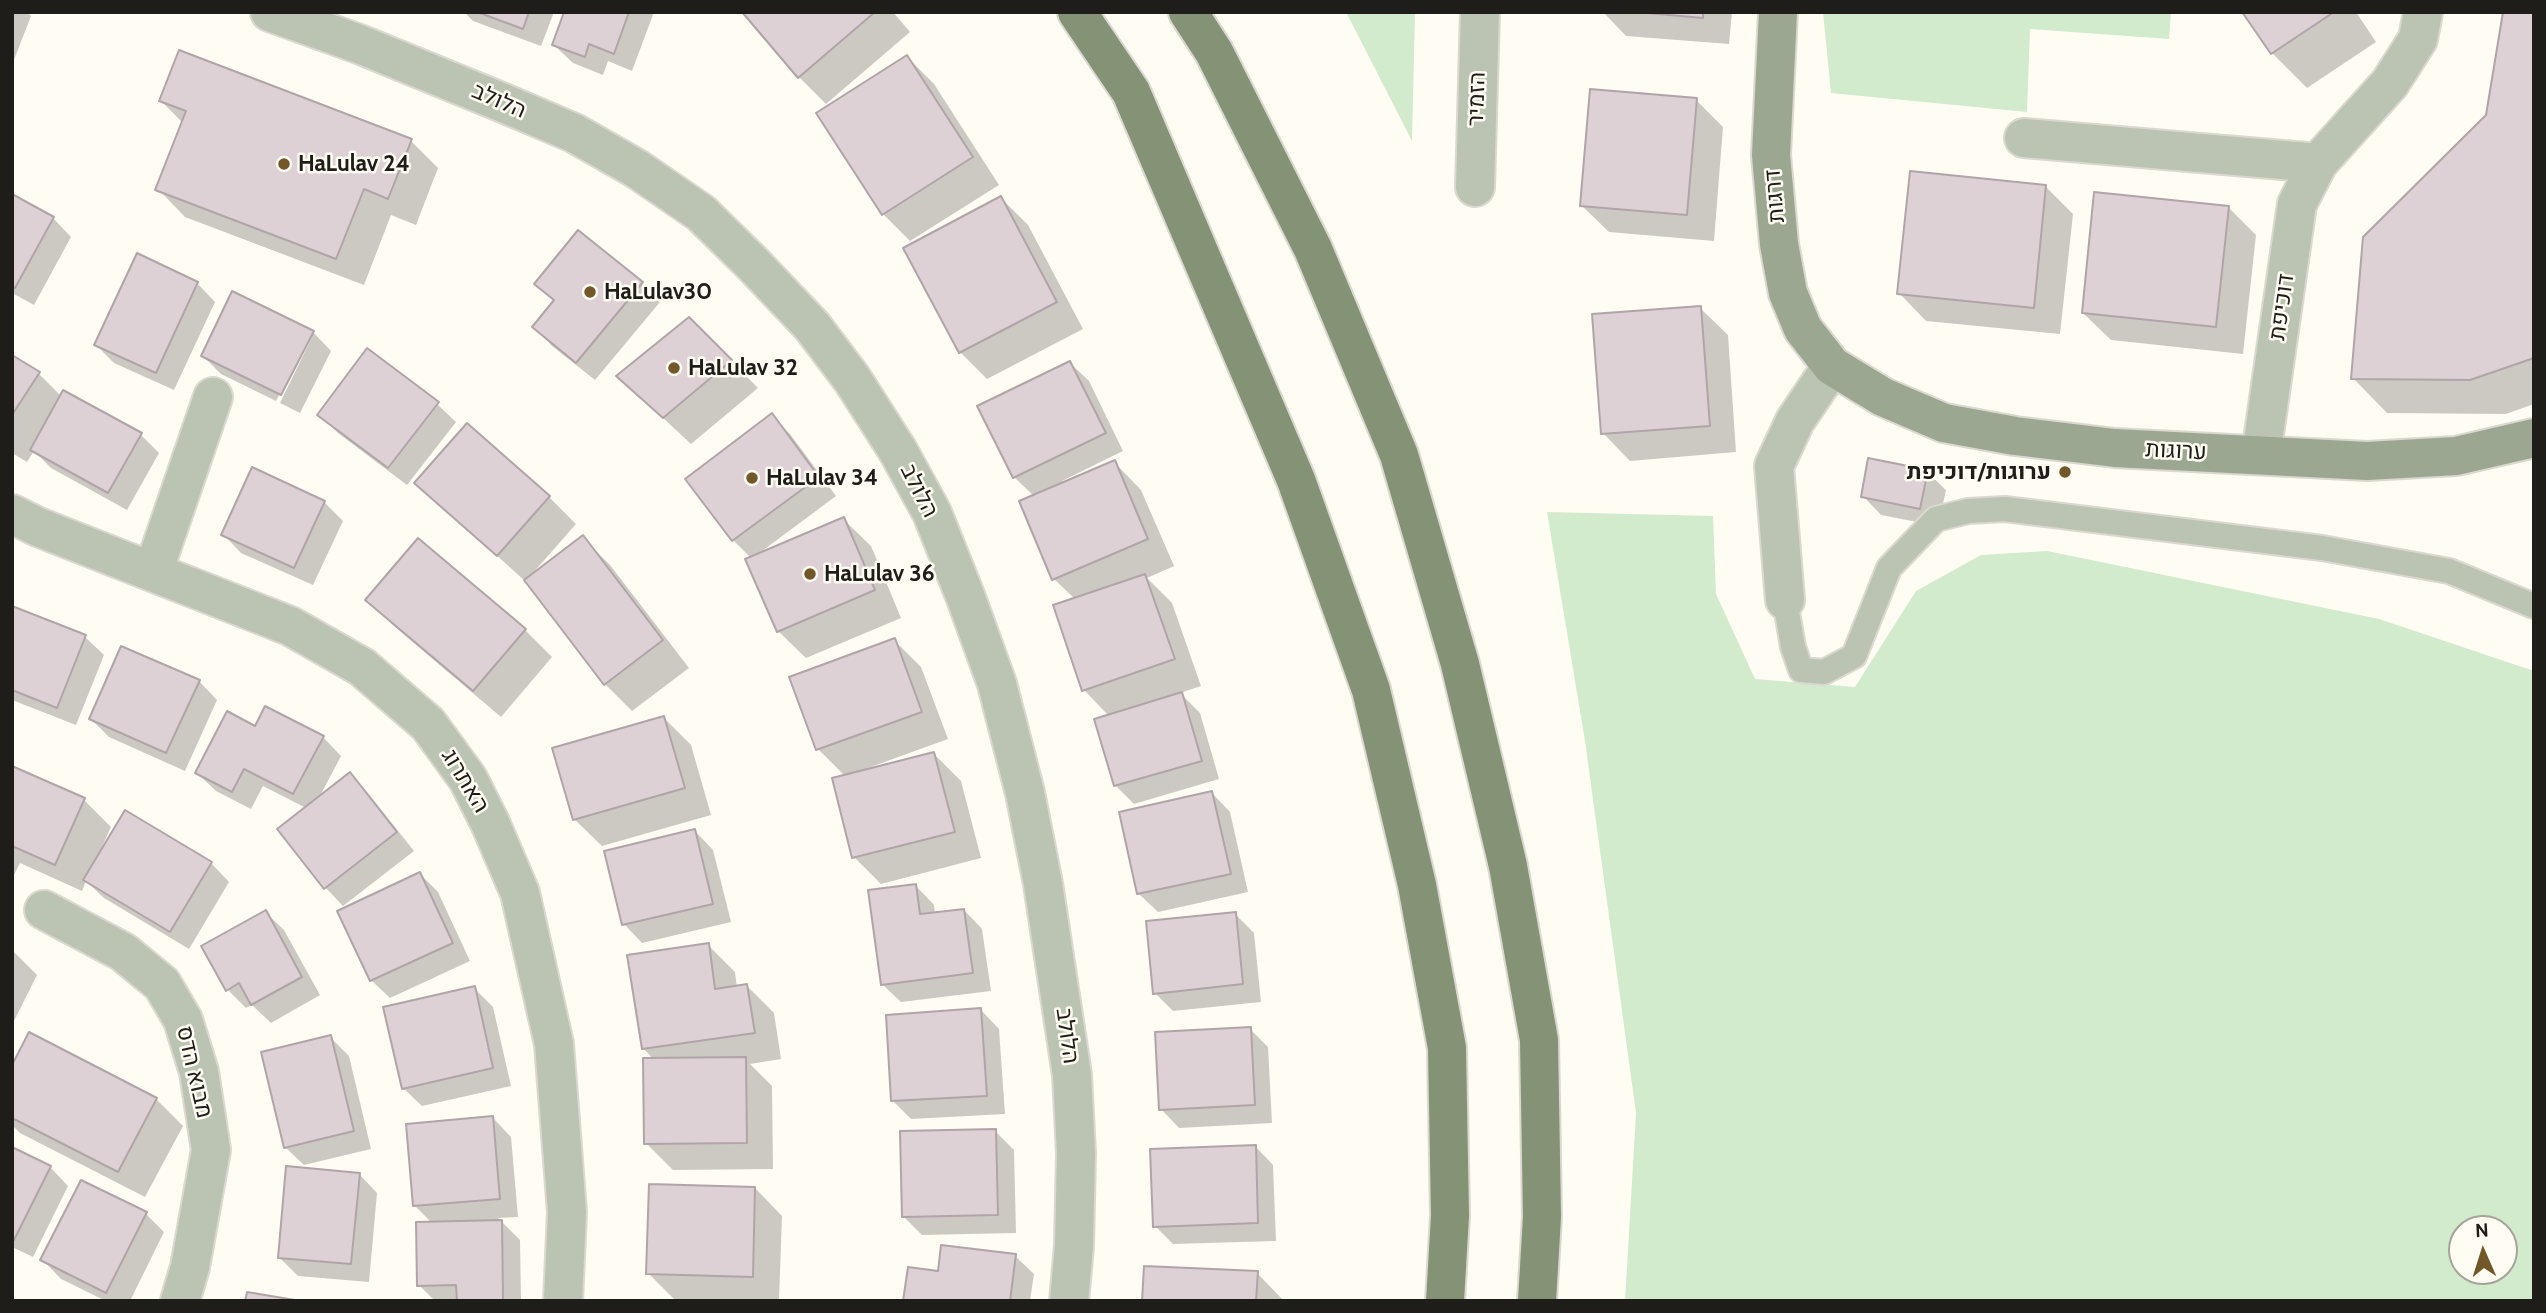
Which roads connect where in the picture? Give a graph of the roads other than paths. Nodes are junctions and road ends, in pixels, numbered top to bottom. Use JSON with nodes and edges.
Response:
{"nodes":[{"id":1,"x":270,"y":12,"type":"edge"},
{"id":2,"x":1077,"y":12,"type":"edge"},
{"id":3,"x":1188,"y":12,"type":"edge"},
{"id":4,"x":1480,"y":12,"type":"edge"},
{"id":5,"x":1778,"y":12,"type":"edge"},
{"id":6,"x":2423,"y":12,"type":"edge"},
{"id":7,"x":2024,"y":138,"type":"dead end"},
{"id":8,"x":2318,"y":163,"type":"junction"},
{"id":9,"x":1475,"y":187,"type":"dead end"},
{"id":10,"x":1832,"y":366,"type":"junction"},
{"id":11,"x":213,"y":397,"type":"dead end"},
{"id":12,"x":2534,"y":438,"type":"edge"},
{"id":13,"x":2261,"y":455,"type":"junction"},
{"id":14,"x":12,"y":514,"type":"edge"},
{"id":15,"x":153,"y":572,"type":"junction"},
{"id":16,"x":1784,"y":600,"type":"joint"},
{"id":17,"x":2534,"y":606,"type":"edge"},
{"id":18,"x":44,"y":910,"type":"dead end"},
{"id":19,"x":180,"y":1301,"type":"edge"},
{"id":20,"x":563,"y":1301,"type":"edge"},
{"id":21,"x":1069,"y":1301,"type":"edge"},
{"id":22,"x":1445,"y":1301,"type":"edge"},
{"id":23,"x":1538,"y":1301,"type":"edge"}],
"edges":[{"from":1,"to":21,"type":"street","name":"הלולב"},
{"from":2,"to":22,"type":"main road"},
{"from":3,"to":23,"type":"main road"},
{"from":4,"to":9,"type":"street","name":"הזמיר"},
{"from":5,"to":10,"type":"street","name":"דרגות"},
{"from":6,"to":8,"type":"street","name":"דוכיפת"},
{"from":7,"to":8,"type":"street"},
{"from":8,"to":13,"type":"street","name":"דוכיפת"},
{"from":10,"to":13,"type":"street","name":"ערוגות"},
{"from":10,"to":16,"type":"street"},
{"from":11,"to":15,"type":"street"},
{"from":12,"to":13,"type":"street","name":"ערוגות"},
{"from":14,"to":15,"type":"street","name":"האתרוג"},
{"from":15,"to":20,"type":"street","name":"האתרוג"},
{"from":16,"to":17,"type":"lane"},
{"from":18,"to":19,"type":"street","name":"מבוא הדס"}]}
